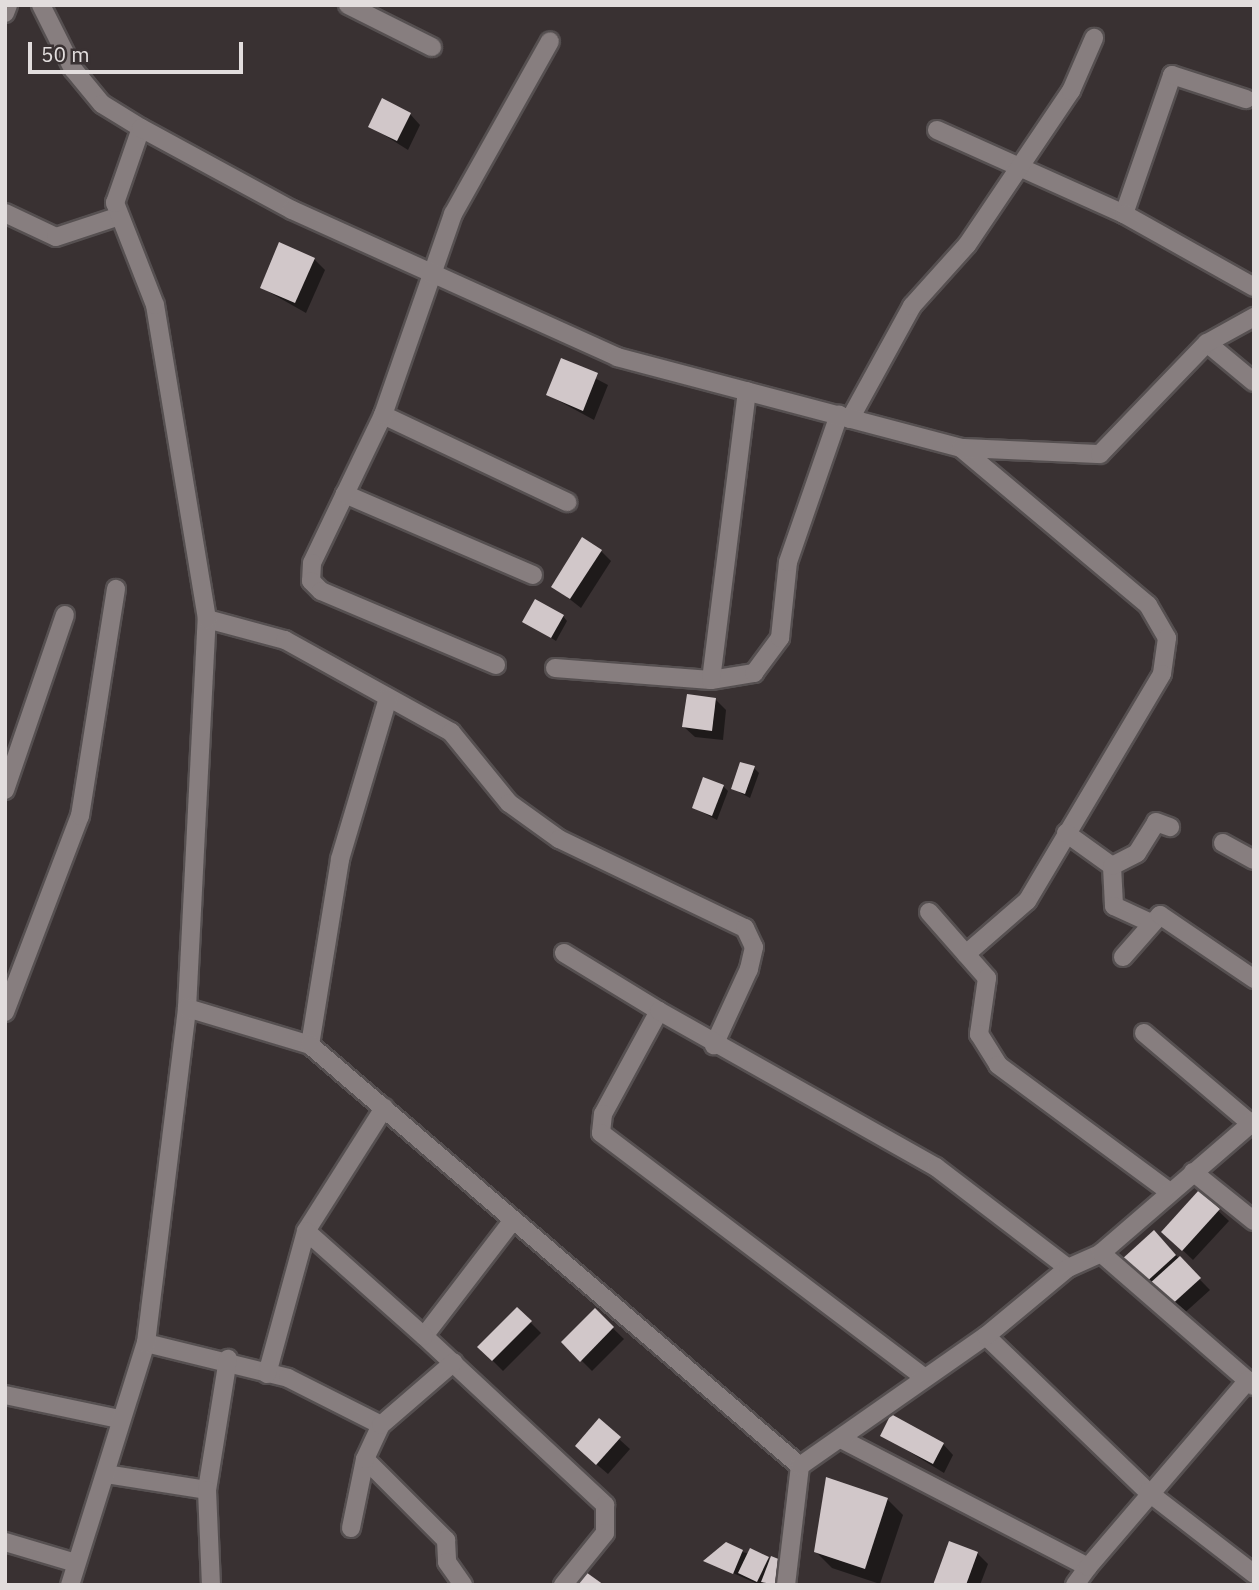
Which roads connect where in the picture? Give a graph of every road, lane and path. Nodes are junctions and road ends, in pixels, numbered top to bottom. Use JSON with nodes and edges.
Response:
{"nodes":[{"id":1,"x":8,"y":5,"type":"edge"},
{"id":2,"x":41,"y":5,"type":"edge"},
{"id":3,"x":348,"y":5,"type":"edge"},
{"id":4,"x":5,"y":13,"type":"edge"},
{"id":5,"x":1094,"y":38,"type":"dead end"},
{"id":6,"x":550,"y":41,"type":"dead end"},
{"id":7,"x":432,"y":47,"type":"dead end"},
{"id":8,"x":1246,"y":99,"type":"dead end"},
{"id":9,"x":141,"y":128,"type":"junction"},
{"id":10,"x":937,"y":130,"type":"dead end"},
{"id":11,"x":1017,"y":169,"type":"junction"},
{"id":12,"x":5,"y":213,"type":"edge"},
{"id":13,"x":1124,"y":214,"type":"junction"},
{"id":14,"x":120,"y":216,"type":"junction"},
{"id":15,"x":438,"y":271,"type":"junction"},
{"id":16,"x":1254,"y":287,"type":"edge"},
{"id":17,"x":1254,"y":317,"type":"edge"},
{"id":18,"x":1207,"y":343,"type":"junction"},
{"id":19,"x":1254,"y":382,"type":"edge"},
{"id":20,"x":747,"y":391,"type":"junction"},
{"id":21,"x":383,"y":415,"type":"junction"},
{"id":22,"x":844,"y":417,"type":"junction"},
{"id":23,"x":961,"y":448,"type":"junction"},
{"id":24,"x":345,"y":494,"type":"junction"},
{"id":25,"x":567,"y":502,"type":"dead end"},
{"id":26,"x":533,"y":575,"type":"dead end"},
{"id":27,"x":116,"y":589,"type":"dead end"},
{"id":28,"x":65,"y":615,"type":"dead end"},
{"id":29,"x":208,"y":619,"type":"junction"},
{"id":30,"x":496,"y":665,"type":"dead end"},
{"id":31,"x":555,"y":668,"type":"dead end"},
{"id":32,"x":711,"y":680,"type":"junction"},
{"id":33,"x":388,"y":698,"type":"junction"},
{"id":34,"x":5,"y":790,"type":"edge"},
{"id":35,"x":1170,"y":827,"type":"dead end"},
{"id":36,"x":1066,"y":832,"type":"junction"},
{"id":37,"x":1223,"y":843,"type":"dead end"},
{"id":38,"x":1254,"y":860,"type":"edge"},
{"id":39,"x":1112,"y":866,"type":"junction"},
{"id":40,"x":929,"y":912,"type":"dead end"},
{"id":41,"x":1151,"y":923,"type":"junction"},
{"id":42,"x":564,"y":953,"type":"dead end"},
{"id":43,"x":966,"y":954,"type":"junction"},
{"id":44,"x":1123,"y":957,"type":"dead end"},
{"id":45,"x":1254,"y":979,"type":"edge"},
{"id":46,"x":187,"y":1008,"type":"junction"},
{"id":47,"x":659,"y":1011,"type":"junction"},
{"id":48,"x":5,"y":1012,"type":"edge"},
{"id":49,"x":1144,"y":1033,"type":"dead end"},
{"id":50,"x":310,"y":1045,"type":"junction"},
{"id":51,"x":714,"y":1045,"type":"junction"},
{"id":52,"x":384,"y":1108,"type":"junction"},
{"id":53,"x":1252,"y":1122,"type":"edge"},
{"id":54,"x":1193,"y":1172,"type":"junction"},
{"id":55,"x":1168,"y":1191,"type":"junction"},
{"id":56,"x":1254,"y":1221,"type":"edge"},
{"id":57,"x":510,"y":1224,"type":"junction"},
{"id":58,"x":306,"y":1231,"type":"junction"},
{"id":59,"x":1101,"y":1253,"type":"junction"},
{"id":60,"x":1068,"y":1268,"type":"junction"},
{"id":61,"x":424,"y":1336,"type":"junction"},
{"id":62,"x":986,"y":1336,"type":"junction"},
{"id":63,"x":146,"y":1343,"type":"junction"},
{"id":64,"x":228,"y":1359,"type":"junction"},
{"id":65,"x":454,"y":1362,"type":"junction"},
{"id":66,"x":267,"y":1374,"type":"junction"},
{"id":67,"x":922,"y":1376,"type":"junction"},
{"id":68,"x":1251,"y":1383,"type":"edge"},
{"id":69,"x":5,"y":1395,"type":"edge"},
{"id":70,"x":119,"y":1419,"type":"junction"},
{"id":71,"x":380,"y":1425,"type":"junction"},
{"id":72,"x":843,"y":1440,"type":"junction"},
{"id":73,"x":365,"y":1458,"type":"junction"},
{"id":74,"x":800,"y":1466,"type":"junction"},
{"id":75,"x":107,"y":1474,"type":"junction"},
{"id":76,"x":207,"y":1490,"type":"junction"},
{"id":77,"x":1147,"y":1492,"type":"junction"},
{"id":78,"x":351,"y":1528,"type":"dead end"},
{"id":79,"x":5,"y":1542,"type":"edge"},
{"id":80,"x":76,"y":1563,"type":"junction"},
{"id":81,"x":1088,"y":1567,"type":"junction"},
{"id":82,"x":1254,"y":1574,"type":"edge"},
{"id":83,"x":70,"y":1585,"type":"edge"},
{"id":84,"x":212,"y":1585,"type":"edge"},
{"id":85,"x":464,"y":1585,"type":"edge"},
{"id":86,"x":563,"y":1585,"type":"edge"},
{"id":87,"x":786,"y":1585,"type":"edge"},
{"id":88,"x":1075,"y":1585,"type":"edge"}],
"edges":[{"from":1,"to":4,"type":"street"},
{"from":2,"to":9,"type":"street"},
{"from":3,"to":7,"type":"street"},
{"from":5,"to":11,"type":"street"},
{"from":6,"to":15,"type":"street"},
{"from":8,"to":13,"type":"street"},
{"from":9,"to":14,"type":"street"},
{"from":9,"to":15,"type":"street"},
{"from":10,"to":11,"type":"street"},
{"from":11,"to":13,"type":"street"},
{"from":11,"to":22,"type":"street"},
{"from":12,"to":14,"type":"street"},
{"from":13,"to":16,"type":"street"},
{"from":14,"to":29,"type":"street"},
{"from":15,"to":20,"type":"street"},
{"from":15,"to":21,"type":"street"},
{"from":17,"to":18,"type":"street"},
{"from":18,"to":19,"type":"street"},
{"from":18,"to":23,"type":"street"},
{"from":20,"to":22,"type":"street"},
{"from":20,"to":32,"type":"street"},
{"from":21,"to":24,"type":"street"},
{"from":21,"to":25,"type":"street"},
{"from":22,"to":23,"type":"street"},
{"from":22,"to":32,"type":"street"},
{"from":23,"to":36,"type":"street"},
{"from":24,"to":26,"type":"street"},
{"from":24,"to":30,"type":"street"},
{"from":27,"to":48,"type":"street"},
{"from":28,"to":34,"type":"street"},
{"from":29,"to":33,"type":"street"},
{"from":29,"to":46,"type":"street"},
{"from":31,"to":32,"type":"street"},
{"from":33,"to":50,"type":"street"},
{"from":33,"to":51,"type":"street"},
{"from":35,"to":39,"type":"street"},
{"from":36,"to":39,"type":"street"},
{"from":36,"to":43,"type":"street"},
{"from":37,"to":38,"type":"street"},
{"from":39,"to":41,"type":"street"},
{"from":40,"to":43,"type":"street"},
{"from":41,"to":44,"type":"street"},
{"from":41,"to":45,"type":"street"},
{"from":42,"to":47,"type":"street"},
{"from":43,"to":55,"type":"street"},
{"from":46,"to":50,"type":"street"},
{"from":46,"to":63,"type":"street"},
{"from":47,"to":51,"type":"street"},
{"from":47,"to":67,"type":"street"},
{"from":49,"to":53,"type":"street"},
{"from":50,"to":52,"type":"street"},
{"from":51,"to":60,"type":"street"},
{"from":52,"to":57,"type":"street"},
{"from":52,"to":58,"type":"street"},
{"from":53,"to":54,"type":"street"},
{"from":54,"to":55,"type":"street"},
{"from":54,"to":56,"type":"street"},
{"from":55,"to":59,"type":"street"},
{"from":57,"to":61,"type":"street"},
{"from":57,"to":74,"type":"street"},
{"from":58,"to":61,"type":"street"},
{"from":58,"to":66,"type":"street"},
{"from":59,"to":60,"type":"street"},
{"from":59,"to":68,"type":"street"},
{"from":60,"to":62,"type":"street"},
{"from":61,"to":65,"type":"street"},
{"from":62,"to":67,"type":"street"},
{"from":62,"to":77,"type":"street"},
{"from":63,"to":64,"type":"street"},
{"from":63,"to":70,"type":"street"},
{"from":64,"to":66,"type":"street"},
{"from":64,"to":76,"type":"street"},
{"from":65,"to":71,"type":"street"},
{"from":65,"to":86,"type":"street"},
{"from":66,"to":71,"type":"street"},
{"from":67,"to":72,"type":"street"},
{"from":68,"to":77,"type":"street"},
{"from":69,"to":70,"type":"street"},
{"from":70,"to":75,"type":"street"},
{"from":71,"to":73,"type":"street"},
{"from":72,"to":74,"type":"street"},
{"from":72,"to":81,"type":"street"},
{"from":73,"to":78,"type":"street"},
{"from":73,"to":85,"type":"street"},
{"from":74,"to":87,"type":"street"},
{"from":75,"to":76,"type":"street"},
{"from":75,"to":80,"type":"street"},
{"from":76,"to":84,"type":"street"},
{"from":77,"to":81,"type":"street"},
{"from":77,"to":82,"type":"street"},
{"from":79,"to":80,"type":"street"},
{"from":80,"to":83,"type":"street"},
{"from":81,"to":88,"type":"street"}]}
